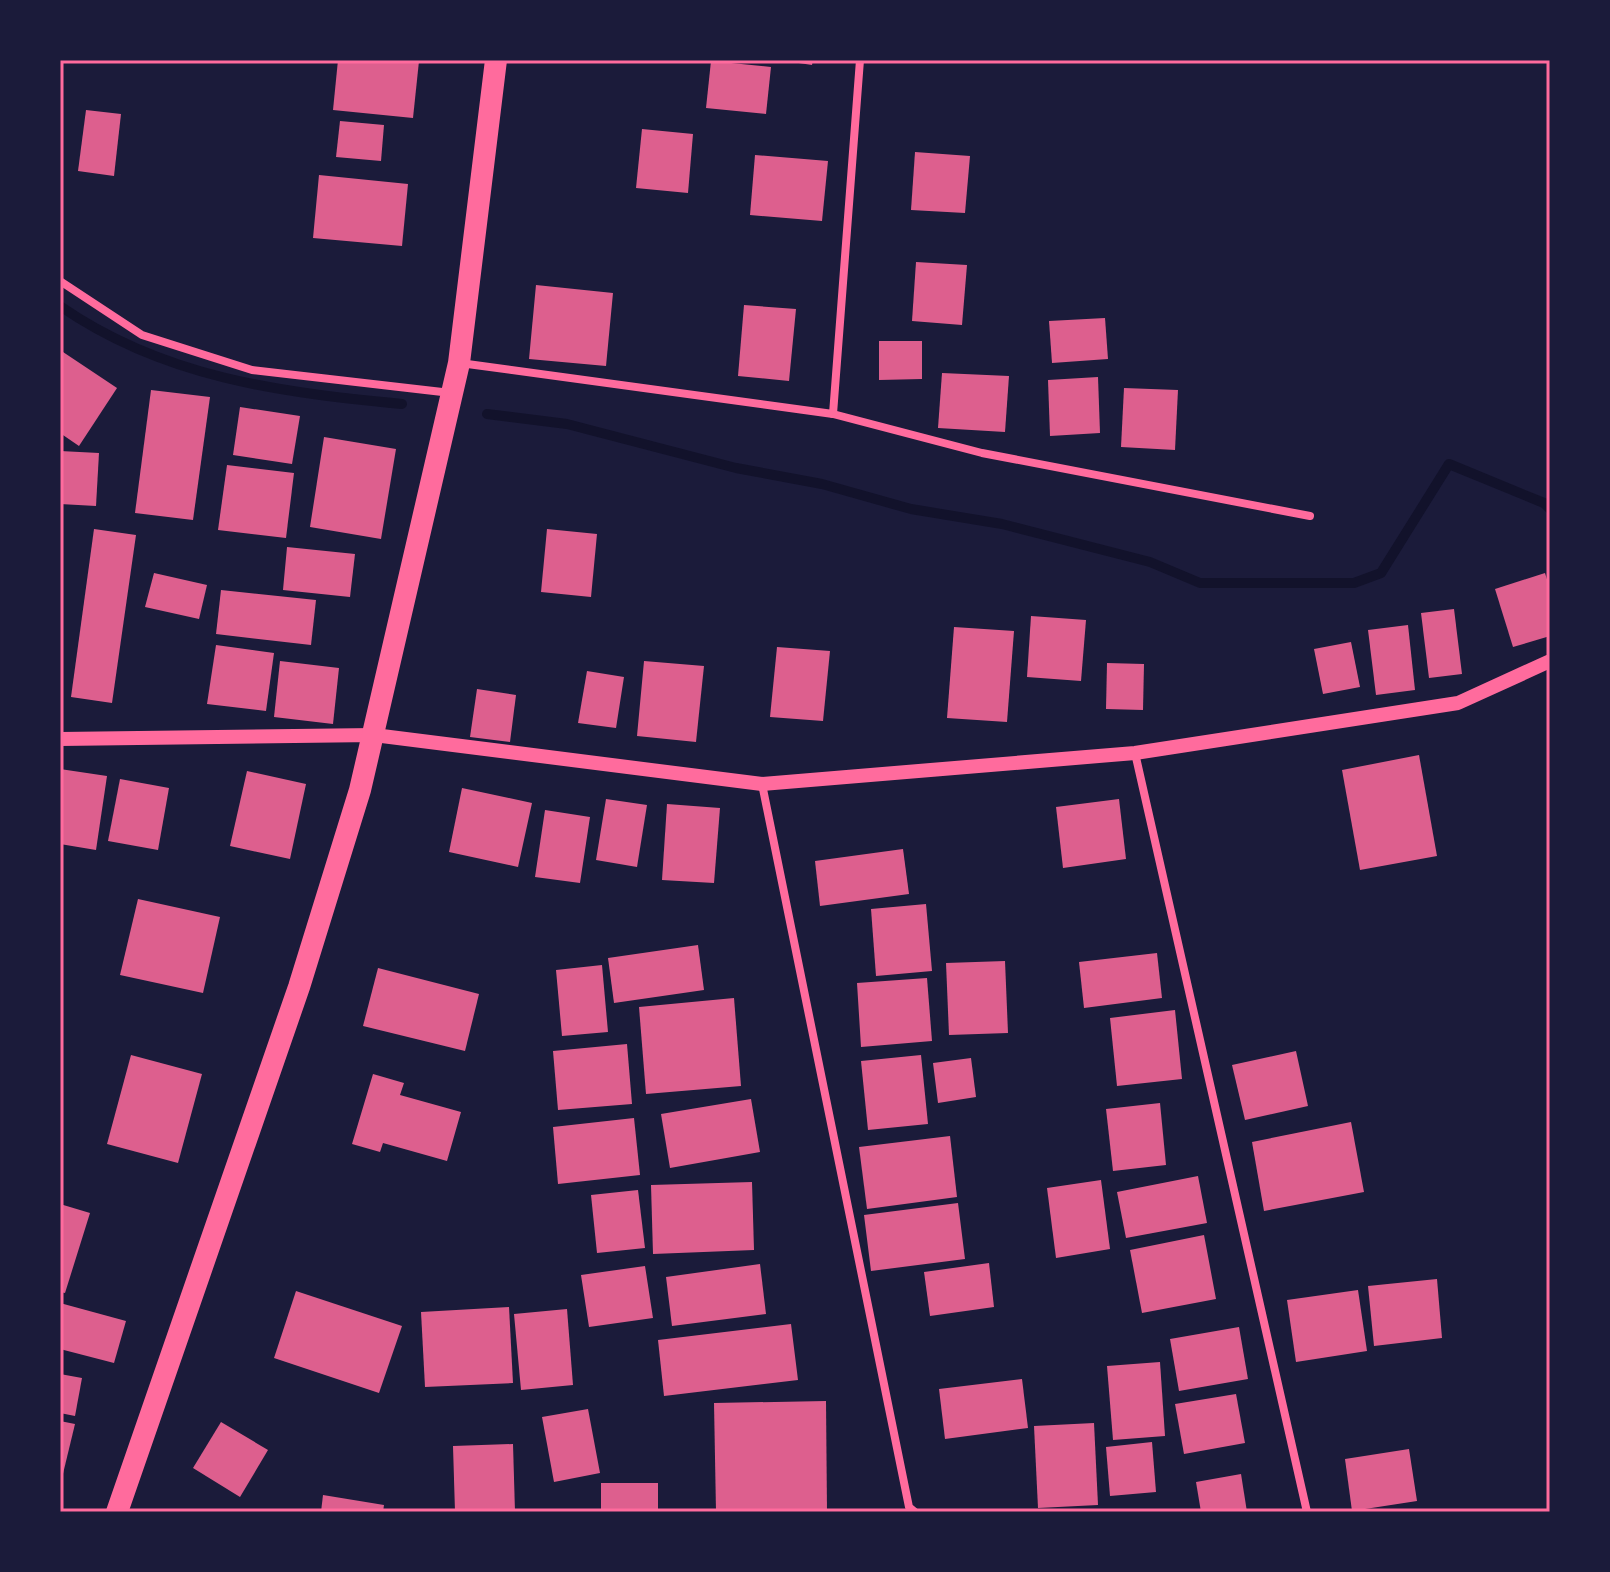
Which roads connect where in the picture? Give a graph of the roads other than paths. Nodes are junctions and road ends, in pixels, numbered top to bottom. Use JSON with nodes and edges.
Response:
{"nodes":[{"id":1,"x":496,"y":60,"type":"edge"},
{"id":2,"x":860,"y":60,"type":"edge"},
{"id":3,"x":60,"y":281,"type":"edge"},
{"id":4,"x":459,"y":363,"type":"junction"},
{"id":5,"x":452,"y":393,"type":"junction"},
{"id":6,"x":833,"y":414,"type":"junction"},
{"id":7,"x":1310,"y":516,"type":"dead end"},
{"id":8,"x":1550,"y":661,"type":"edge"},
{"id":9,"x":374,"y":735,"type":"junction"},
{"id":10,"x":60,"y":739,"type":"edge"},
{"id":11,"x":1135,"y":753,"type":"junction"},
{"id":12,"x":762,"y":784,"type":"junction"},
{"id":13,"x":117,"y":1512,"type":"edge"},
{"id":14,"x":915,"y":1512,"type":"edge"},
{"id":15,"x":1307,"y":1512,"type":"edge"}],
"edges":[{"from":1,"to":4,"type":"highway"},
{"from":2,"to":6,"type":"street"},
{"from":3,"to":5,"type":"street"},
{"from":4,"to":5,"type":"highway"},
{"from":4,"to":6,"type":"street"},
{"from":5,"to":9,"type":"highway"},
{"from":6,"to":7,"type":"street"},
{"from":8,"to":11,"type":"street"},
{"from":9,"to":10,"type":"street"},
{"from":9,"to":12,"type":"street"},
{"from":9,"to":13,"type":"highway"},
{"from":11,"to":12,"type":"street"},
{"from":11,"to":15,"type":"street"},
{"from":12,"to":14,"type":"street"}]}
